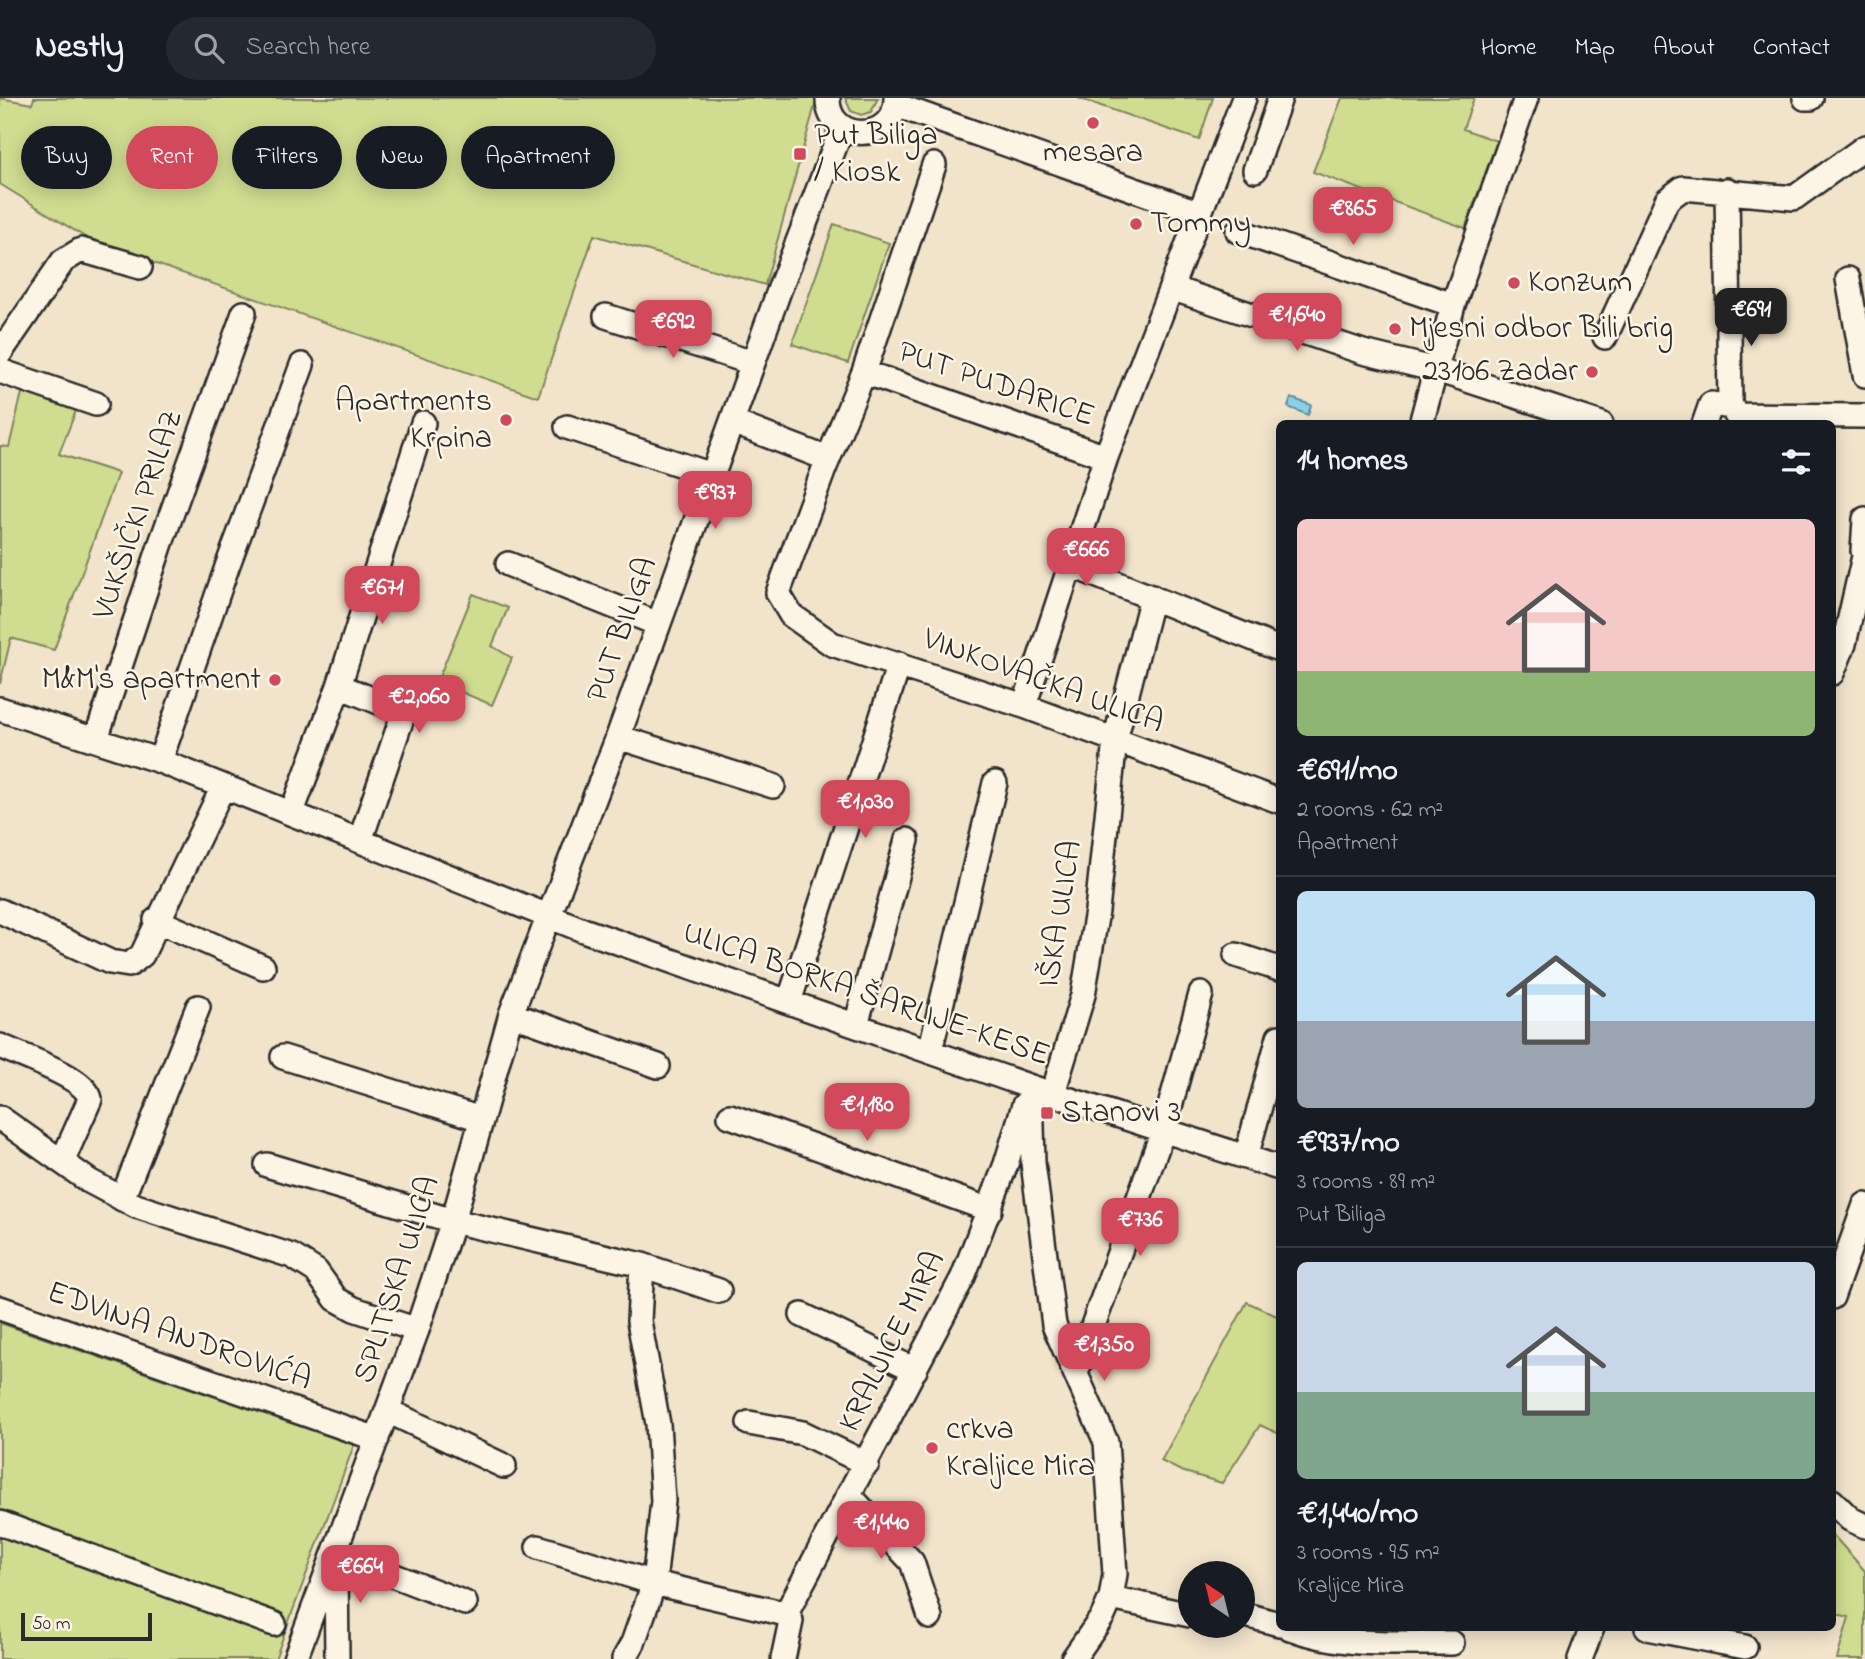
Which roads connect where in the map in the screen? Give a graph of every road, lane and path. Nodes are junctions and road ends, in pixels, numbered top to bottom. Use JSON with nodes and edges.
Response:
{"nodes":[{"id":1,"x":828,"y":98,"type":"edge"},
{"id":2,"x":1244,"y":98,"type":"edge"},
{"id":3,"x":1280,"y":98,"type":"edge"},
{"id":4,"x":1526,"y":98,"type":"edge"},
{"id":5,"x":1805,"y":98,"type":"edge"},
{"id":6,"x":1811,"y":98,"type":"edge"},
{"id":7,"x":896,"y":101,"type":"edge"},
{"id":8,"x":842,"y":128,"type":"junction"},
{"id":9,"x":1865,"y":147,"type":"edge"},
{"id":10,"x":934,"y":165,"type":"dead end"},
{"id":11,"x":1255,"y":170,"type":"dead end"},
{"id":12,"x":1727,"y":190,"type":"junction"},
{"id":13,"x":1200,"y":213,"type":"junction"},
{"id":14,"x":1238,"y":230,"type":"dead end"},
{"id":15,"x":140,"y":267,"type":"dead end"},
{"id":16,"x":1848,"y":279,"type":"dead end"},
{"id":17,"x":1171,"y":288,"type":"junction"},
{"id":18,"x":1859,"y":303,"type":"edge"},
{"id":19,"x":1453,"y":305,"type":"junction"},
{"id":20,"x":244,"y":313,"type":"dead end"},
{"id":21,"x":606,"y":316,"type":"dead end"},
{"id":22,"x":1605,"y":337,"type":"dead end"},
{"id":23,"x":4,"y":341,"type":"edge"},
{"id":24,"x":1864,"y":361,"type":"edge"},
{"id":25,"x":753,"y":363,"type":"junction"},
{"id":26,"x":302,"y":365,"type":"dead end"},
{"id":27,"x":1437,"y":370,"type":"junction"},
{"id":28,"x":0,"y":371,"type":"edge"},
{"id":29,"x":864,"y":372,"type":"junction"},
{"id":30,"x":96,"y":404,"type":"dead end"},
{"id":31,"x":1732,"y":407,"type":"junction"},
{"id":32,"x":1865,"y":416,"type":"edge"},
{"id":33,"x":1422,"y":420,"type":"edge"},
{"id":34,"x":1589,"y":420,"type":"edge"},
{"id":35,"x":1706,"y":420,"type":"edge"},
{"id":36,"x":732,"y":422,"type":"junction"},
{"id":37,"x":423,"y":423,"type":"dead end"},
{"id":38,"x":567,"y":427,"type":"dead end"},
{"id":39,"x":1106,"y":457,"type":"junction"},
{"id":40,"x":828,"y":458,"type":"junction"},
{"id":41,"x":712,"y":475,"type":"junction"},
{"id":42,"x":1865,"y":519,"type":"edge"},
{"id":43,"x":1864,"y":552,"type":"edge"},
{"id":44,"x":508,"y":564,"type":"dead end"},
{"id":45,"x":1071,"y":565,"type":"junction"},
{"id":46,"x":1152,"y":597,"type":"junction"},
{"id":47,"x":658,"y":624,"type":"junction"},
{"id":48,"x":1276,"y":648,"type":"edge"},
{"id":49,"x":1836,"y":663,"type":"edge"},
{"id":50,"x":899,"y":664,"type":"junction"},
{"id":51,"x":339,"y":686,"type":"junction"},
{"id":52,"x":1024,"y":706,"type":"junction"},
{"id":53,"x":0,"y":709,"type":"edge"},
{"id":54,"x":618,"y":737,"type":"junction"},
{"id":55,"x":96,"y":739,"type":"junction"},
{"id":56,"x":1115,"y":740,"type":"junction"},
{"id":57,"x":160,"y":761,"type":"junction"},
{"id":58,"x":995,"y":783,"type":"dead end"},
{"id":59,"x":773,"y":786,"type":"dead end"},
{"id":60,"x":223,"y":787,"type":"junction"},
{"id":61,"x":1276,"y":800,"type":"edge"},
{"id":62,"x":292,"y":812,"type":"junction"},
{"id":63,"x":907,"y":840,"type":"dead end"},
{"id":64,"x":360,"y":841,"type":"junction"},
{"id":65,"x":0,"y":911,"type":"edge"},
{"id":66,"x":550,"y":917,"type":"junction"},
{"id":67,"x":156,"y":920,"type":"junction"},
{"id":68,"x":1236,"y":955,"type":"dead end"},
{"id":69,"x":262,"y":967,"type":"dead end"},
{"id":70,"x":1276,"y":968,"type":"edge"},
{"id":71,"x":1201,"y":994,"type":"dead end"},
{"id":72,"x":789,"y":1002,"type":"junction"},
{"id":73,"x":198,"y":1007,"type":"dead end"},
{"id":74,"x":512,"y":1013,"type":"junction"},
{"id":75,"x":856,"y":1025,"type":"junction"},
{"id":76,"x":0,"y":1046,"type":"edge"},
{"id":77,"x":1276,"y":1048,"type":"edge"},
{"id":78,"x":930,"y":1051,"type":"junction"},
{"id":79,"x":284,"y":1058,"type":"dead end"},
{"id":80,"x":658,"y":1066,"type":"dead end"},
{"id":81,"x":1042,"y":1090,"type":"junction"},
{"id":82,"x":730,"y":1116,"type":"dead end"},
{"id":83,"x":0,"y":1118,"type":"edge"},
{"id":84,"x":481,"y":1119,"type":"junction"},
{"id":85,"x":1164,"y":1128,"type":"junction"},
{"id":86,"x":1246,"y":1157,"type":"junction"},
{"id":87,"x":62,"y":1162,"type":"junction"},
{"id":88,"x":1033,"y":1163,"type":"junction"},
{"id":89,"x":1006,"y":1164,"type":"junction"},
{"id":90,"x":267,"y":1165,"type":"dead end"},
{"id":91,"x":1276,"y":1167,"type":"edge"},
{"id":92,"x":122,"y":1199,"type":"junction"},
{"id":93,"x":1865,"y":1205,"type":"edge"},
{"id":94,"x":990,"y":1210,"type":"junction"},
{"id":95,"x":453,"y":1221,"type":"junction"},
{"id":96,"x":642,"y":1265,"type":"junction"},
{"id":97,"x":1836,"y":1286,"type":"edge"},
{"id":98,"x":719,"y":1291,"type":"dead end"},
{"id":99,"x":0,"y":1308,"type":"edge"},
{"id":100,"x":802,"y":1315,"type":"dead end"},
{"id":101,"x":417,"y":1330,"type":"junction"},
{"id":102,"x":915,"y":1370,"type":"junction"},
{"id":103,"x":1076,"y":1373,"type":"junction"},
{"id":104,"x":388,"y":1411,"type":"junction"},
{"id":105,"x":749,"y":1423,"type":"dead end"},
{"id":106,"x":377,"y":1439,"type":"junction"},
{"id":107,"x":867,"y":1464,"type":"junction"},
{"id":108,"x":504,"y":1466,"type":"dead end"},
{"id":109,"x":850,"y":1496,"type":"junction"},
{"id":110,"x":1836,"y":1504,"type":"edge"},
{"id":111,"x":1858,"y":1522,"type":"edge"},
{"id":112,"x":0,"y":1523,"type":"edge"},
{"id":113,"x":1865,"y":1543,"type":"edge"},
{"id":114,"x":538,"y":1547,"type":"dead end"},
{"id":115,"x":335,"y":1553,"type":"junction"},
{"id":116,"x":654,"y":1583,"type":"junction"},
{"id":117,"x":1111,"y":1598,"type":"junction"},
{"id":118,"x":465,"y":1603,"type":"dead end"},
{"id":119,"x":1178,"y":1612,"type":"edge"},
{"id":120,"x":786,"y":1614,"type":"junction"},
{"id":121,"x":930,"y":1616,"type":"dead end"},
{"id":122,"x":1255,"y":1618,"type":"edge"},
{"id":123,"x":1276,"y":1623,"type":"edge"},
{"id":124,"x":275,"y":1624,"type":"dead end"},
{"id":125,"x":1591,"y":1631,"type":"edge"},
{"id":126,"x":1662,"y":1631,"type":"edge"},
{"id":127,"x":1322,"y":1633,"type":"edge"},
{"id":128,"x":1453,"y":1643,"type":"edge"},
{"id":129,"x":1745,"y":1647,"type":"dead end"},
{"id":130,"x":302,"y":1657,"type":"edge"},
{"id":131,"x":337,"y":1659,"type":"edge"},
{"id":132,"x":624,"y":1659,"type":"edge"},
{"id":133,"x":783,"y":1659,"type":"edge"},
{"id":134,"x":1073,"y":1659,"type":"edge"},
{"id":135,"x":1580,"y":1659,"type":"edge"}],
"edges":[{"from":1,"to":8,"type":"street"},
{"from":2,"to":13,"type":"street","name":"PUT PUDARICE"},
{"from":3,"to":11,"type":"street"},
{"from":4,"to":19,"type":"street"},
{"from":5,"to":6,"type":"street"},
{"from":7,"to":8,"type":"street"},
{"from":7,"to":13,"type":"street"},
{"from":8,"to":25,"type":"street","name":"PUT BILIGA"},
{"from":9,"to":12,"type":"street"},
{"from":10,"to":29,"type":"street"},
{"from":12,"to":22,"type":"street"},
{"from":12,"to":31,"type":"street"},
{"from":13,"to":17,"type":"street","name":"PUT PUDARICE"},
{"from":14,"to":19,"type":"street"},
{"from":15,"to":23,"type":"street"},
{"from":16,"to":18,"type":"street"},
{"from":17,"to":27,"type":"street"},
{"from":17,"to":39,"type":"street","name":"PUT PUDARICE"},
{"from":18,"to":24,"type":"street"},
{"from":19,"to":27,"type":"street"},
{"from":20,"to":55,"type":"street","name":"VUKŠIČKI PRILAZ"},
{"from":21,"to":25,"type":"street"},
{"from":25,"to":36,"type":"street","name":"PUT BILIGA"},
{"from":26,"to":57,"type":"street"},
{"from":27,"to":33,"type":"street"},
{"from":27,"to":34,"type":"street"},
{"from":28,"to":30,"type":"street"},
{"from":29,"to":39,"type":"street","name":"PUT PUDARICE"},
{"from":29,"to":40,"type":"street"},
{"from":31,"to":32,"type":"street"},
{"from":31,"to":35,"type":"street"},
{"from":36,"to":40,"type":"street"},
{"from":36,"to":41,"type":"street","name":"PUT BILIGA"},
{"from":37,"to":51,"type":"street"},
{"from":38,"to":41,"type":"street"},
{"from":39,"to":45,"type":"street","name":"PUT PUDARICE"},
{"from":40,"to":50,"type":"street","name":"VINKOVAČKA ULICA"},
{"from":41,"to":47,"type":"street","name":"PUT BILIGA"},
{"from":42,"to":43,"type":"street"},
{"from":43,"to":49,"type":"street"},
{"from":44,"to":47,"type":"street"},
{"from":45,"to":46,"type":"street"},
{"from":45,"to":52,"type":"street","name":"PUT PUDARICE"},
{"from":46,"to":48,"type":"street"},
{"from":46,"to":56,"type":"street","name":"IŠKA ULICA"},
{"from":47,"to":54,"type":"street","name":"PUT BILIGA"},
{"from":50,"to":52,"type":"street","name":"VINKOVAČKA ULICA"},
{"from":50,"to":72,"type":"street"},
{"from":51,"to":62,"type":"street"},
{"from":51,"to":64,"type":"street"},
{"from":52,"to":56,"type":"street","name":"VINKOVAČKA ULICA"},
{"from":53,"to":55,"type":"street","name":"ULICA BORKA ŠARLIJE-KESE"},
{"from":54,"to":59,"type":"street"},
{"from":54,"to":66,"type":"street","name":"PUT BILIGA"},
{"from":55,"to":57,"type":"street","name":"ULICA BORKA ŠARLIJE-KESE"},
{"from":56,"to":61,"type":"street","name":"VINKOVAČKA ULICA"},
{"from":56,"to":81,"type":"street","name":"IŠKA ULICA"},
{"from":57,"to":60,"type":"street","name":"ULICA BORKA ŠARLIJE-KESE"},
{"from":58,"to":78,"type":"street"},
{"from":60,"to":62,"type":"street","name":"ULICA BORKA ŠARLIJE-KESE"},
{"from":60,"to":67,"type":"street"},
{"from":62,"to":64,"type":"street","name":"ULICA BORKA ŠARLIJE-KESE"},
{"from":63,"to":75,"type":"street"},
{"from":64,"to":66,"type":"street","name":"ULICA BORKA ŠARLIJE-KESE"},
{"from":65,"to":67,"type":"street"},
{"from":66,"to":72,"type":"street","name":"ULICA BORKA ŠARLIJE-KESE"},
{"from":66,"to":74,"type":"street","name":"SPLITSKA ULICA"},
{"from":67,"to":69,"type":"street"},
{"from":68,"to":70,"type":"street"},
{"from":71,"to":85,"type":"street"},
{"from":72,"to":75,"type":"street","name":"ULICA BORKA ŠARLIJE-KESE"},
{"from":73,"to":92,"type":"street"},
{"from":74,"to":80,"type":"street"},
{"from":74,"to":84,"type":"street","name":"SPLITSKA ULICA"},
{"from":75,"to":78,"type":"street","name":"ULICA BORKA ŠARLIJE-KESE"},
{"from":76,"to":87,"type":"street"},
{"from":77,"to":86,"type":"street"},
{"from":78,"to":81,"type":"street","name":"ULICA BORKA ŠARLIJE-KESE"},
{"from":79,"to":84,"type":"street"},
{"from":81,"to":85,"type":"street","name":"ULICA BORKA ŠARLIJE-KESE"},
{"from":81,"to":88,"type":"street"},
{"from":81,"to":89,"type":"street","name":"KRALJICE MIRA"},
{"from":82,"to":94,"type":"street"},
{"from":83,"to":87,"type":"street"},
{"from":84,"to":95,"type":"street","name":"SPLITSKA ULICA"},
{"from":85,"to":86,"type":"street","name":"ULICA BORKA ŠARLIJE-KESE"},
{"from":85,"to":103,"type":"street"},
{"from":86,"to":91,"type":"street","name":"ULICA BORKA ŠARLIJE-KESE"},
{"from":87,"to":92,"type":"street"},
{"from":88,"to":89,"type":"street"},
{"from":88,"to":103,"type":"street"},
{"from":89,"to":94,"type":"street","name":"KRALJICE MIRA"},
{"from":90,"to":95,"type":"street"},
{"from":92,"to":101,"type":"street"},
{"from":93,"to":97,"type":"street"},
{"from":94,"to":102,"type":"street","name":"KRALJICE MIRA"},
{"from":95,"to":96,"type":"street"},
{"from":95,"to":101,"type":"street","name":"SPLITSKA ULICA"},
{"from":96,"to":98,"type":"street"},
{"from":96,"to":116,"type":"street"},
{"from":99,"to":106,"type":"street","name":"EDVINA ANDROVIĆA"},
{"from":100,"to":102,"type":"street"},
{"from":101,"to":104,"type":"street","name":"SPLITSKA ULICA"},
{"from":102,"to":107,"type":"street","name":"KRALJICE MIRA"},
{"from":103,"to":117,"type":"street"},
{"from":104,"to":106,"type":"street","name":"SPLITSKA ULICA"},
{"from":104,"to":108,"type":"street"},
{"from":105,"to":107,"type":"street"},
{"from":106,"to":115,"type":"street","name":"SPLITSKA ULICA"},
{"from":107,"to":109,"type":"street","name":"KRALJICE MIRA"},
{"from":109,"to":120,"type":"street","name":"KRALJICE MIRA"},
{"from":109,"to":121,"type":"street"},
{"from":110,"to":111,"type":"street"},
{"from":111,"to":113,"type":"street"},
{"from":112,"to":124,"type":"street"},
{"from":114,"to":116,"type":"street"},
{"from":115,"to":118,"type":"street"},
{"from":115,"to":130,"type":"street","name":"SPLITSKA ULICA"},
{"from":115,"to":131,"type":"street"},
{"from":116,"to":120,"type":"street"},
{"from":116,"to":132,"type":"street"},
{"from":117,"to":119,"type":"street"},
{"from":117,"to":134,"type":"street"},
{"from":120,"to":133,"type":"street"},
{"from":122,"to":123,"type":"street"},
{"from":125,"to":135,"type":"street"},
{"from":126,"to":129,"type":"street"},
{"from":127,"to":128,"type":"street"}]}
